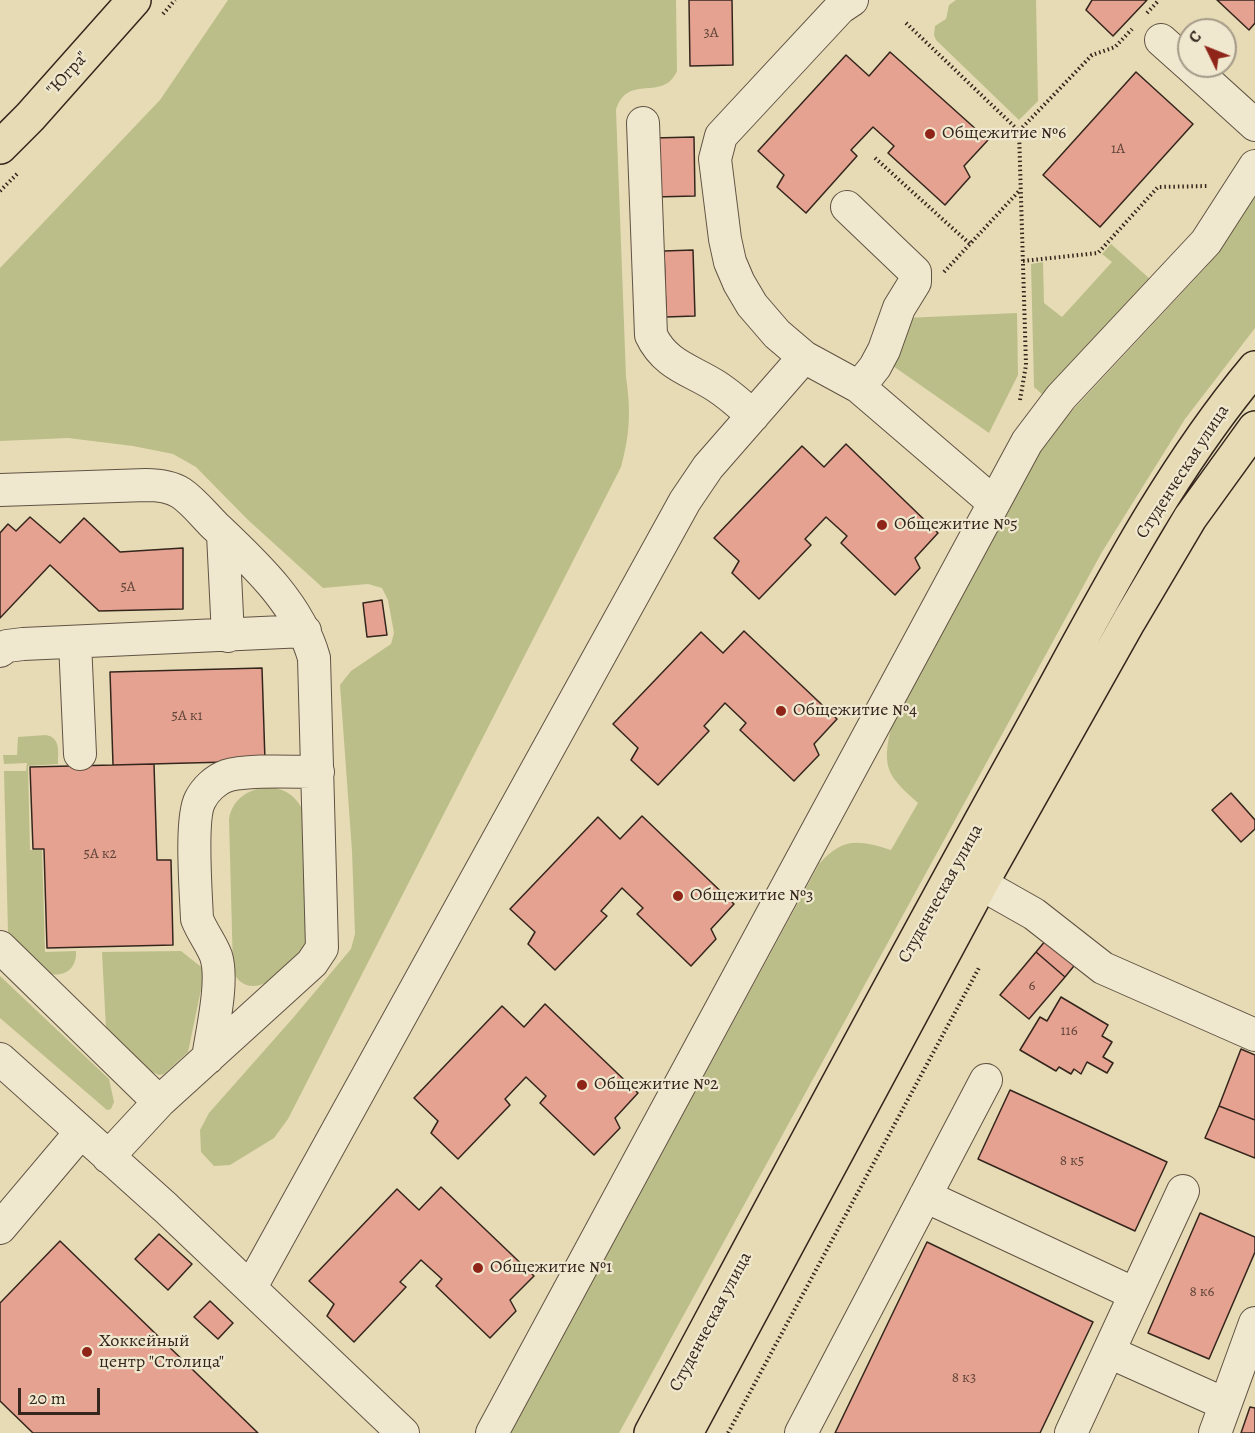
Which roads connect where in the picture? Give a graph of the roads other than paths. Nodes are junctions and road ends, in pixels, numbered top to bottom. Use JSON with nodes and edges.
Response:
{"nodes":[{"id":1,"x":134,"y":0,"type":"edge"},
{"id":2,"x":852,"y":0,"type":"edge"},
{"id":3,"x":1148,"y":26,"type":"road end"},
{"id":4,"x":1177,"y":53,"type":"edge"},
{"id":5,"x":1204,"y":78,"type":"edge"},
{"id":6,"x":643,"y":123,"type":"dead end"},
{"id":7,"x":1255,"y":125,"type":"edge"},
{"id":8,"x":0,"y":147,"type":"edge"},
{"id":9,"x":1255,"y":166,"type":"edge"},
{"id":10,"x":847,"y":207,"type":"dead end"},
{"id":11,"x":804,"y":357,"type":"junction"},
{"id":12,"x":1255,"y":368,"type":"edge"},
{"id":13,"x":860,"y":387,"type":"junction"},
{"id":14,"x":753,"y":416,"type":"junction"},
{"id":15,"x":1255,"y":428,"type":"edge"},
{"id":16,"x":0,"y":490,"type":"edge"},
{"id":17,"x":993,"y":502,"type":"junction"},
{"id":18,"x":223,"y":534,"type":"junction"},
{"id":19,"x":305,"y":631,"type":"junction"},
{"id":20,"x":228,"y":636,"type":"junction"},
{"id":21,"x":75,"y":642,"type":"junction"},
{"id":22,"x":0,"y":651,"type":"edge"},
{"id":23,"x":80,"y":754,"type":"dead end"},
{"id":24,"x":318,"y":772,"type":"junction"},
{"id":25,"x":967,"y":877,"type":"junction"},
{"id":26,"x":0,"y":947,"type":"edge"},
{"id":27,"x":1255,"y":1035,"type":"edge"},
{"id":28,"x":208,"y":1058,"type":"junction"},
{"id":29,"x":0,"y":1059,"type":"edge"},
{"id":30,"x":986,"y":1080,"type":"dead end"},
{"id":31,"x":159,"y":1102,"type":"junction"},
{"id":32,"x":81,"y":1132,"type":"junction"},
{"id":33,"x":108,"y":1157,"type":"junction"},
{"id":34,"x":1183,"y":1191,"type":"dead end"},
{"id":35,"x":926,"y":1196,"type":"junction"},
{"id":36,"x":0,"y":1228,"type":"edge"},
{"id":37,"x":251,"y":1287,"type":"junction"},
{"id":38,"x":1136,"y":1294,"type":"junction"},
{"id":39,"x":1255,"y":1323,"type":"edge"},
{"id":40,"x":1109,"y":1352,"type":"junction"},
{"id":41,"x":1225,"y":1404,"type":"junction"},
{"id":42,"x":403,"y":1433,"type":"edge"},
{"id":43,"x":492,"y":1433,"type":"edge"},
{"id":44,"x":651,"y":1433,"type":"edge"},
{"id":45,"x":686,"y":1433,"type":"edge"},
{"id":46,"x":801,"y":1433,"type":"edge"},
{"id":47,"x":1071,"y":1433,"type":"edge"},
{"id":48,"x":1215,"y":1433,"type":"edge"}],
"edges":[{"from":1,"to":8,"type":"main road","name":"\"Югра\""},
{"from":2,"to":11,"type":"street"},
{"from":3,"to":4,"type":"street"},
{"from":5,"to":7,"type":"street"},
{"from":6,"to":14,"type":"street"},
{"from":9,"to":17,"type":"street"},
{"from":10,"to":13,"type":"street"},
{"from":11,"to":13,"type":"street"},
{"from":11,"to":14,"type":"street"},
{"from":12,"to":25,"type":"main road","name":"Студенческая улица"},
{"from":13,"to":17,"type":"street"},
{"from":14,"to":37,"type":"street"},
{"from":15,"to":25,"type":"main road","name":"Студенческая улица"},
{"from":16,"to":18,"type":"street"},
{"from":17,"to":43,"type":"street"},
{"from":18,"to":19,"type":"street"},
{"from":18,"to":20,"type":"street"},
{"from":19,"to":20,"type":"street"},
{"from":19,"to":24,"type":"street"},
{"from":20,"to":21,"type":"street"},
{"from":21,"to":22,"type":"street"},
{"from":21,"to":23,"type":"street"},
{"from":24,"to":28,"type":"street"},
{"from":24,"to":28,"type":"street"},
{"from":25,"to":27,"type":"street"},
{"from":25,"to":44,"type":"main road","name":"Студенческая улица"},
{"from":25,"to":45,"type":"main road","name":"Студенческая улица"},
{"from":26,"to":31,"type":"street"},
{"from":28,"to":31,"type":"street"},
{"from":29,"to":32,"type":"street"},
{"from":30,"to":35,"type":"street"},
{"from":31,"to":33,"type":"street"},
{"from":32,"to":33,"type":"street"},
{"from":32,"to":36,"type":"street"},
{"from":33,"to":37,"type":"street"},
{"from":34,"to":38,"type":"street"},
{"from":35,"to":38,"type":"street"},
{"from":35,"to":46,"type":"street"},
{"from":37,"to":42,"type":"street"},
{"from":38,"to":40,"type":"street"},
{"from":39,"to":41,"type":"street"},
{"from":40,"to":41,"type":"street"},
{"from":40,"to":47,"type":"street"},
{"from":41,"to":48,"type":"street"}]}
